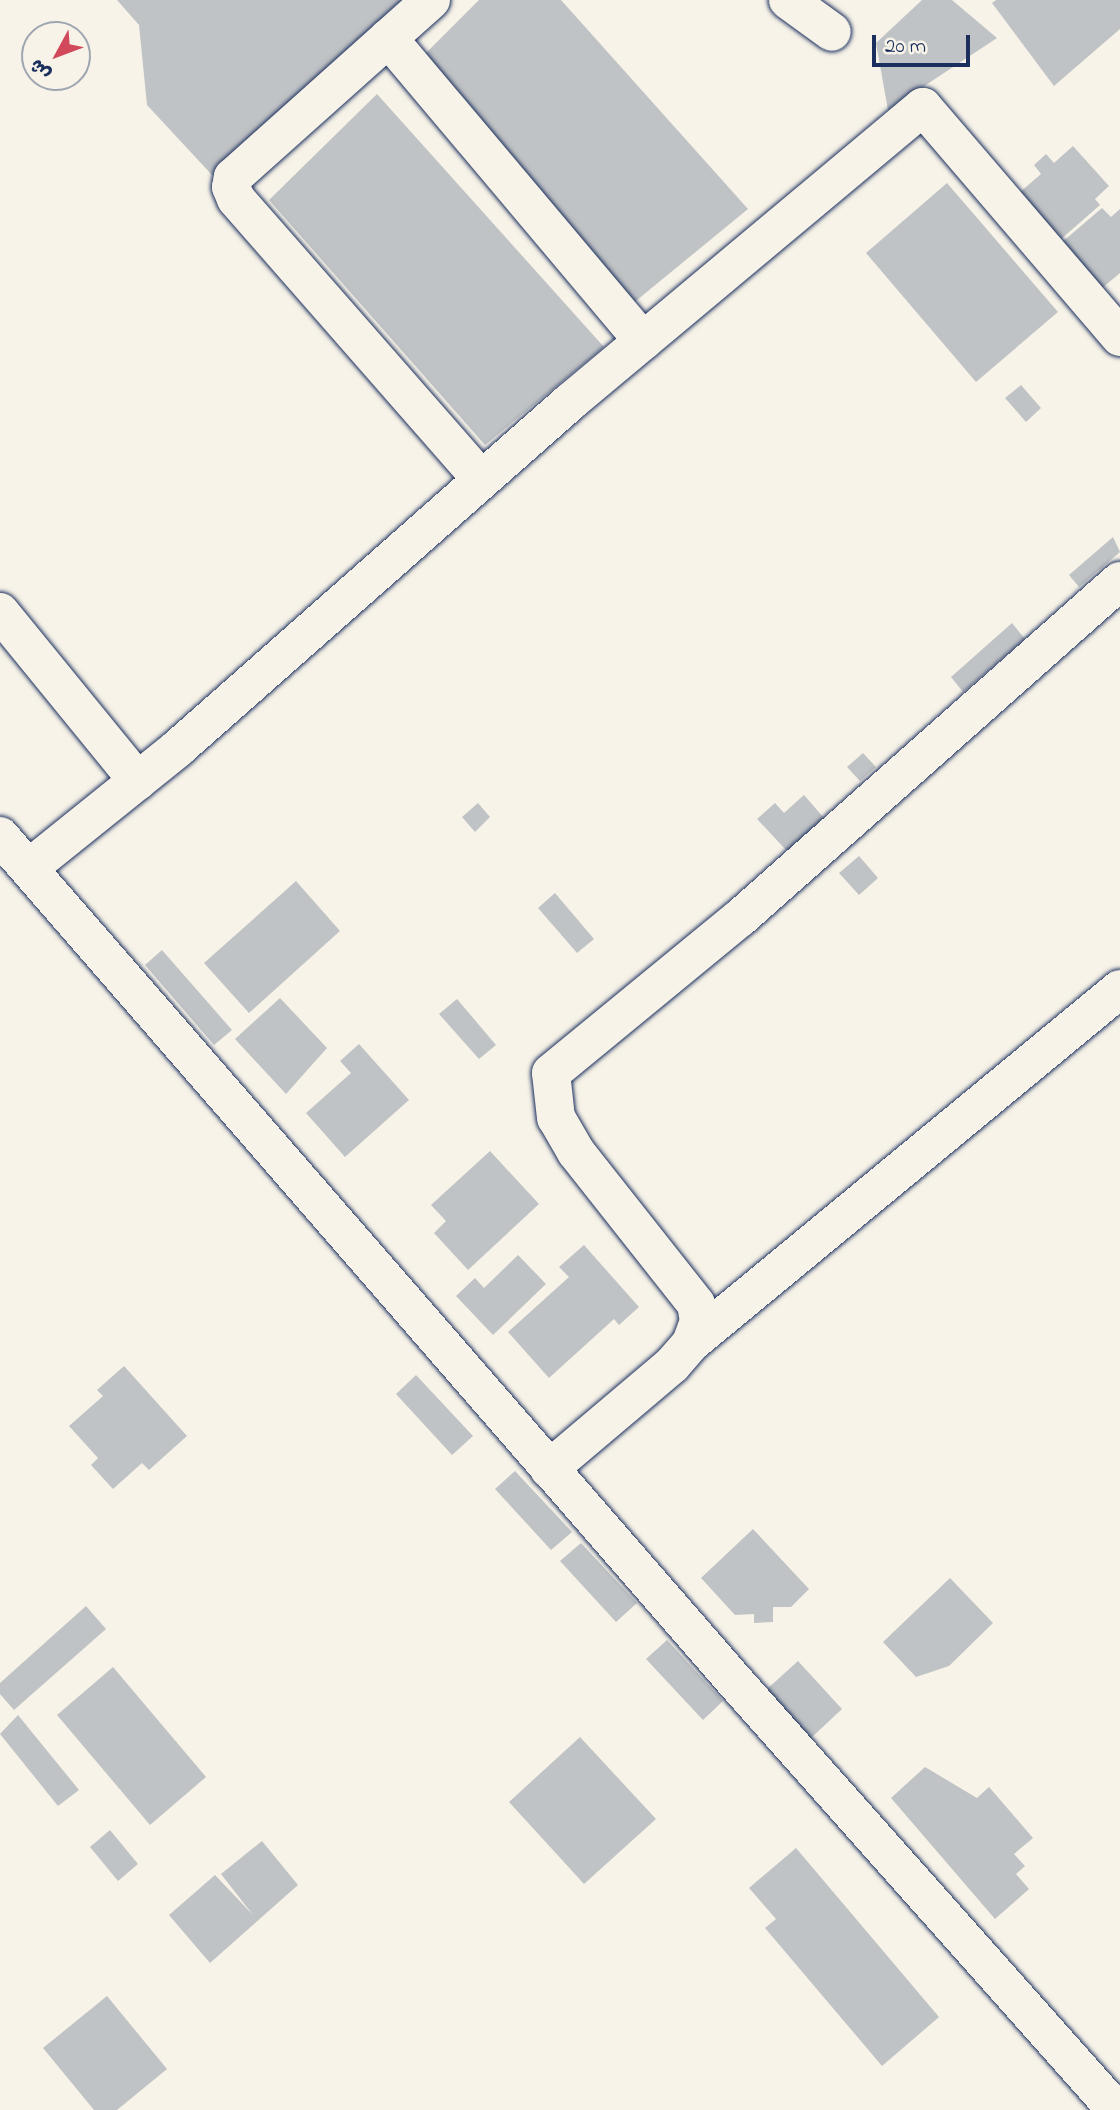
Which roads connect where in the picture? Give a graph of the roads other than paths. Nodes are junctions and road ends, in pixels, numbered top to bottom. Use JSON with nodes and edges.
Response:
{"nodes":[{"id":1,"x":431,"y":0,"type":"edge"},
{"id":2,"x":788,"y":0,"type":"edge"},
{"id":3,"x":832,"y":32,"type":"dead end"},
{"id":4,"x":388,"y":38,"type":"junction"},
{"id":5,"x":1120,"y":337,"type":"edge"},
{"id":6,"x":643,"y":341,"type":"junction"},
{"id":7,"x":482,"y":480,"type":"junction"},
{"id":8,"x":1120,"y":581,"type":"edge"},
{"id":9,"x":0,"y":612,"type":"edge"},
{"id":10,"x":138,"y":781,"type":"junction"},
{"id":11,"x":0,"y":836,"type":"edge"},
{"id":12,"x":29,"y":868,"type":"junction"},
{"id":13,"x":1120,"y":989,"type":"edge"},
{"id":14,"x":691,"y":1343,"type":"junction"},
{"id":15,"x":549,"y":1469,"type":"junction"},
{"id":16,"x":1116,"y":2110,"type":"edge"}],
"edges":[{"from":1,"to":4,"type":"street"},
{"from":2,"to":3,"type":"street"},
{"from":4,"to":6,"type":"street"},
{"from":4,"to":7,"type":"street"},
{"from":5,"to":6,"type":"street"},
{"from":6,"to":7,"type":"street"},
{"from":7,"to":10,"type":"street"},
{"from":8,"to":14,"type":"street"},
{"from":9,"to":10,"type":"street"},
{"from":10,"to":12,"type":"street"},
{"from":11,"to":12,"type":"street"},
{"from":12,"to":15,"type":"street"},
{"from":13,"to":14,"type":"street"},
{"from":14,"to":15,"type":"street"},
{"from":15,"to":16,"type":"street"}]}
